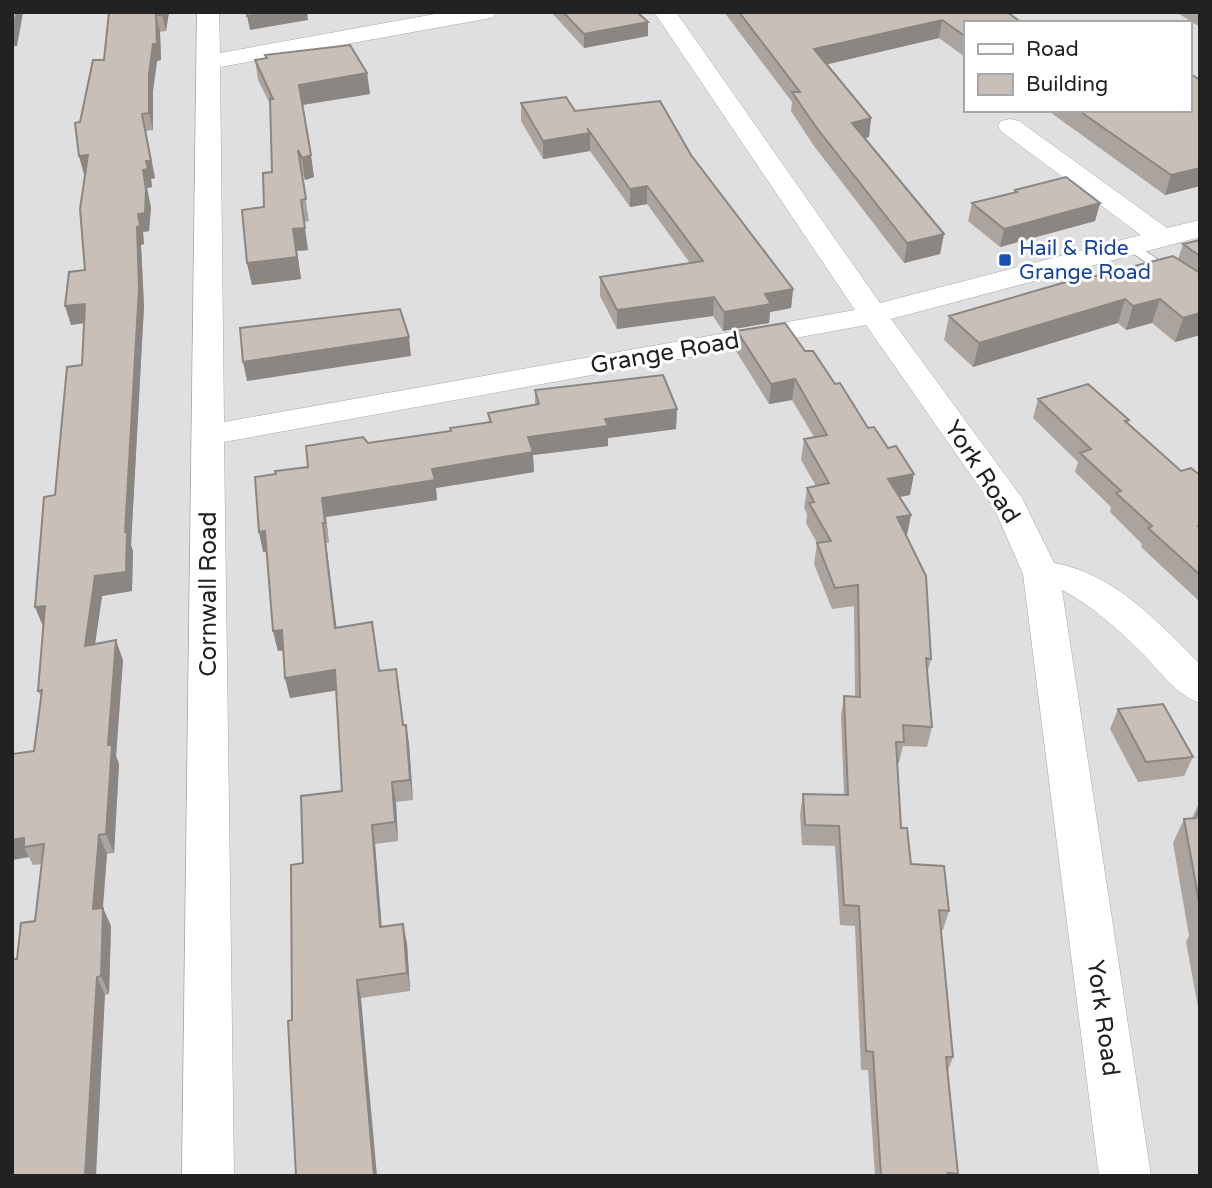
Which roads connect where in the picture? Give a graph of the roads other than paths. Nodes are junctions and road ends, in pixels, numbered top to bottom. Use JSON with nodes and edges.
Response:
{"nodes":[{"id":1,"x":208,"y":12,"type":"edge"},
{"id":2,"x":485,"y":12,"type":"edge"},
{"id":3,"x":665,"y":12,"type":"edge"},
{"id":4,"x":206,"y":62,"type":"junction"},
{"id":5,"x":1010,"y":126,"type":"dead end"},
{"id":6,"x":1200,"y":228,"type":"edge"},
{"id":7,"x":1162,"y":238,"type":"junction"},
{"id":8,"x":1132,"y":246,"type":"junction"},
{"id":9,"x":1200,"y":295,"type":"edge"},
{"id":10,"x":873,"y":314,"type":"junction"},
{"id":11,"x":207,"y":435,"type":"junction"},
{"id":12,"x":1041,"y":574,"type":"junction"},
{"id":13,"x":1200,"y":688,"type":"edge"},
{"id":14,"x":208,"y":1176,"type":"edge"},
{"id":15,"x":1125,"y":1176,"type":"edge"}],
"edges":[{"from":1,"to":4,"type":"street","name":"Cornwall Road"},
{"from":2,"to":4,"type":"street"},
{"from":3,"to":10,"type":"street","name":"York Road"},
{"from":4,"to":11,"type":"street","name":"Cornwall Road"},
{"from":5,"to":7,"type":"street"},
{"from":6,"to":7,"type":"street","name":"Grange Road"},
{"from":7,"to":8,"type":"street","name":"Grange Road"},
{"from":8,"to":9,"type":"lane"},
{"from":8,"to":10,"type":"street","name":"Grange Road"},
{"from":10,"to":11,"type":"street","name":"Grange Road"},
{"from":10,"to":12,"type":"street","name":"York Road"},
{"from":11,"to":14,"type":"street","name":"Cornwall Road"},
{"from":12,"to":13,"type":"street"},
{"from":12,"to":15,"type":"street","name":"York Road"}]}
